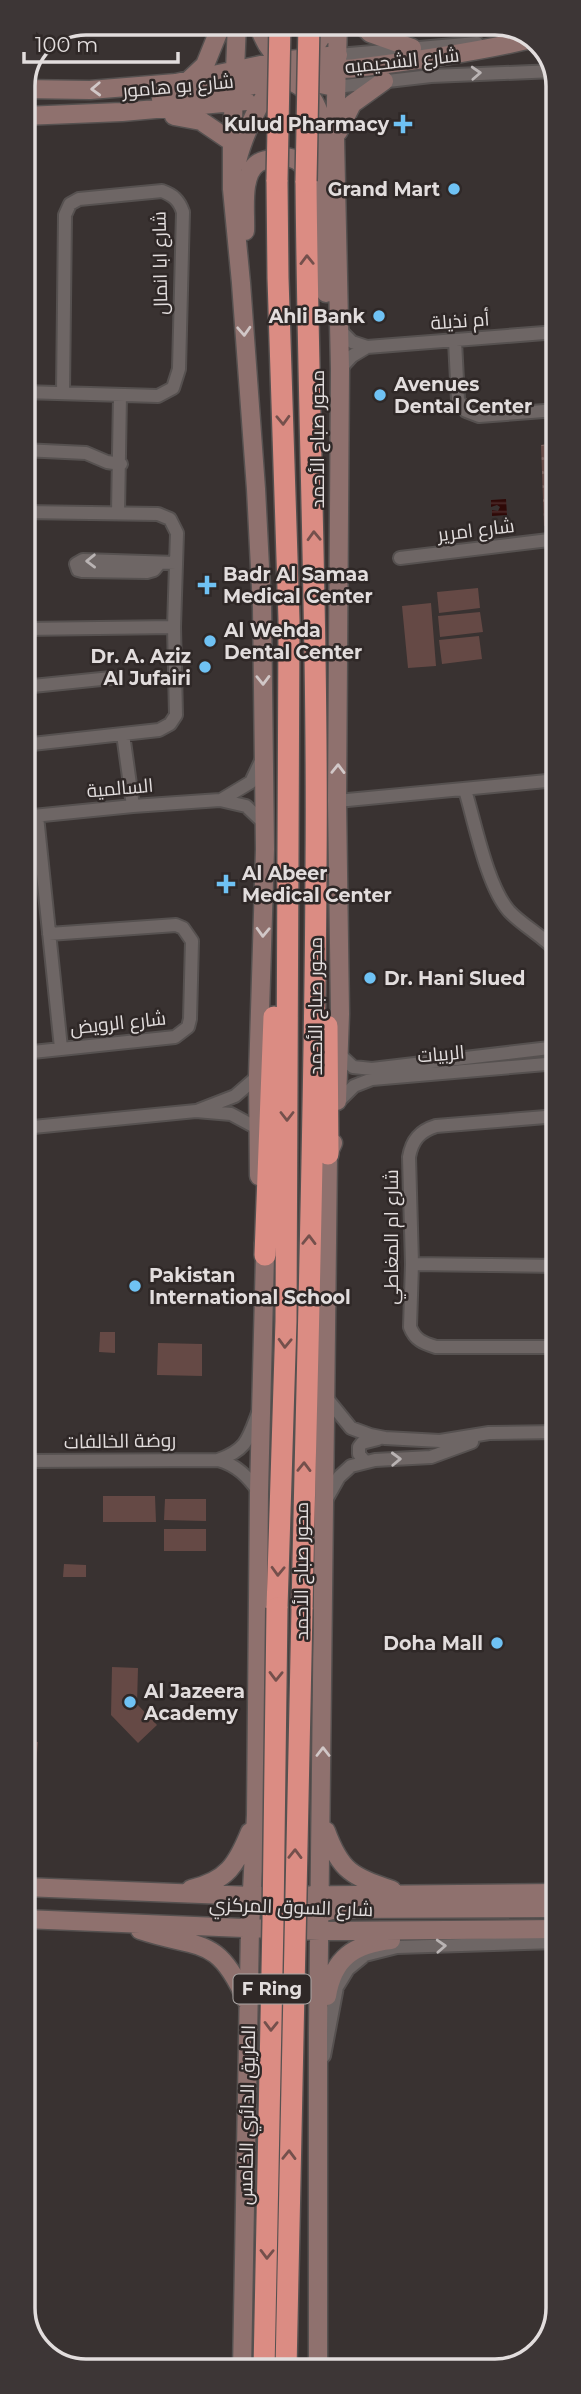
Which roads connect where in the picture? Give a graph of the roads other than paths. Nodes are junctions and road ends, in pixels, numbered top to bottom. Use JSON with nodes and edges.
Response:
{"nodes":[{"id":1,"x":217,"y":35,"type":"edge"},
{"id":2,"x":236,"y":35,"type":"edge"},
{"id":3,"x":262,"y":35,"type":"edge"},
{"id":4,"x":281,"y":35,"type":"edge"},
{"id":5,"x":309,"y":35,"type":"edge"},
{"id":6,"x":322,"y":35,"type":"edge"},
{"id":7,"x":338,"y":35,"type":"edge"},
{"id":8,"x":376,"y":35,"type":"edge"},
{"id":9,"x":516,"y":40,"type":"edge"},
{"id":10,"x":519,"y":42,"type":"edge"},
{"id":11,"x":412,"y":48,"type":"junction"},
{"id":12,"x":307,"y":57,"type":"junction"},
{"id":13,"x":234,"y":71,"type":"junction"},
{"id":14,"x":337,"y":71,"type":"junction"},
{"id":15,"x":543,"y":71,"type":"edge"},
{"id":16,"x":285,"y":72,"type":"junction"},
{"id":17,"x":188,"y":80,"type":"junction"},
{"id":18,"x":384,"y":81,"type":"junction"},
{"id":19,"x":35,"y":89,"type":"edge"},
{"id":20,"x":308,"y":90,"type":"junction"},
{"id":21,"x":235,"y":97,"type":"junction"},
{"id":22,"x":264,"y":98,"type":"junction"},
{"id":23,"x":90,"y":114,"type":"junction"},
{"id":24,"x":35,"y":116,"type":"edge"},
{"id":25,"x":335,"y":138,"type":"junction"},
{"id":26,"x":232,"y":142,"type":"junction"},
{"id":27,"x":232,"y":189,"type":"junction"},
{"id":28,"x":322,"y":197,"type":"junction"},
{"id":29,"x":241,"y":283,"type":"junction"},
{"id":30,"x":339,"y":329,"type":"junction"},
{"id":31,"x":546,"y":333,"type":"edge"},
{"id":32,"x":455,"y":341,"type":"junction"},
{"id":33,"x":366,"y":347,"type":"junction"},
{"id":34,"x":340,"y":369,"type":"junction"},
{"id":35,"x":35,"y":392,"type":"edge"},
{"id":36,"x":63,"y":392,"type":"junction"},
{"id":37,"x":120,"y":395,"type":"junction"},
{"id":38,"x":546,"y":411,"type":"edge"},
{"id":39,"x":339,"y":414,"type":"junction"},
{"id":40,"x":35,"y":451,"type":"edge"},
{"id":41,"x":121,"y":464,"type":"junction"},
{"id":42,"x":35,"y":512,"type":"edge"},
{"id":43,"x":118,"y":513,"type":"junction"},
{"id":44,"x":546,"y":540,"type":"edge"},
{"id":45,"x":400,"y":558,"type":"dead end"},
{"id":46,"x":176,"y":563,"type":"junction"},
{"id":47,"x":116,"y":566,"type":"dead end"},
{"id":48,"x":174,"y":627,"type":"junction"},
{"id":49,"x":35,"y":629,"type":"edge"},
{"id":50,"x":111,"y":678,"type":"dead end"},
{"id":51,"x":35,"y":686,"type":"edge"},
{"id":52,"x":124,"y":734,"type":"junction"},
{"id":53,"x":35,"y":744,"type":"edge"},
{"id":54,"x":264,"y":752,"type":"junction"},
{"id":55,"x":546,"y":781,"type":"edge"},
{"id":56,"x":317,"y":783,"type":"junction"},
{"id":57,"x":465,"y":790,"type":"junction"},
{"id":58,"x":220,"y":800,"type":"junction"},
{"id":59,"x":337,"y":801,"type":"junction"},
{"id":60,"x":133,"y":806,"type":"junction"},
{"id":61,"x":37,"y":816,"type":"joint"},
{"id":62,"x":265,"y":824,"type":"junction"},
{"id":63,"x":289,"y":852,"type":"junction"},
{"id":64,"x":49,"y":934,"type":"junction"},
{"id":65,"x":546,"y":941,"type":"edge"},
{"id":66,"x":546,"y":1047,"type":"edge"},
{"id":67,"x":61,"y":1048,"type":"junction"},
{"id":68,"x":35,"y":1051,"type":"edge"},
{"id":69,"x":339,"y":1054,"type":"junction"},
{"id":70,"x":546,"y":1064,"type":"edge"},
{"id":71,"x":258,"y":1076,"type":"junction"},
{"id":72,"x":337,"y":1103,"type":"junction"},
{"id":73,"x":196,"y":1111,"type":"junction"},
{"id":74,"x":546,"y":1117,"type":"edge"},
{"id":75,"x":35,"y":1127,"type":"edge"},
{"id":76,"x":257,"y":1128,"type":"junction"},
{"id":77,"x":328,"y":1154,"type":"junction"},
{"id":78,"x":265,"y":1255,"type":"junction"},
{"id":79,"x":412,"y":1264,"type":"junction"},
{"id":80,"x":546,"y":1266,"type":"edge"},
{"id":81,"x":546,"y":1347,"type":"edge"},
{"id":82,"x":325,"y":1396,"type":"junction"},
{"id":83,"x":261,"y":1403,"type":"junction"},
{"id":84,"x":546,"y":1432,"type":"edge"},
{"id":85,"x":502,"y":1433,"type":"junction"},
{"id":86,"x":385,"y":1438,"type":"junction"},
{"id":87,"x":218,"y":1460,"type":"junction"},
{"id":88,"x":35,"y":1461,"type":"edge"},
{"id":89,"x":365,"y":1462,"type":"junction"},
{"id":90,"x":259,"y":1493,"type":"junction"},
{"id":91,"x":324,"y":1503,"type":"junction"},
{"id":92,"x":277,"y":1608,"type":"joint"},
{"id":93,"x":256,"y":1815,"type":"junction"},
{"id":94,"x":322,"y":1820,"type":"junction"},
{"id":95,"x":35,"y":1888,"type":"edge"},
{"id":96,"x":402,"y":1893,"type":"junction"},
{"id":97,"x":546,"y":1893,"type":"edge"},
{"id":98,"x":169,"y":1894,"type":"junction"},
{"id":99,"x":252,"y":1896,"type":"junction"},
{"id":100,"x":321,"y":1904,"type":"junction"},
{"id":101,"x":546,"y":1908,"type":"edge"},
{"id":102,"x":35,"y":1919,"type":"edge"},
{"id":103,"x":120,"y":1923,"type":"junction"},
{"id":104,"x":250,"y":1928,"type":"junction"},
{"id":105,"x":280,"y":1929,"type":"junction"},
{"id":106,"x":546,"y":1929,"type":"edge"},
{"id":107,"x":449,"y":1930,"type":"junction"},
{"id":108,"x":320,"y":1931,"type":"junction"},
{"id":109,"x":546,"y":1942,"type":"edge"},
{"id":110,"x":250,"y":1967,"type":"junction"},
{"id":111,"x":249,"y":2006,"type":"junction"},
{"id":112,"x":318,"y":2033,"type":"junction"},
{"id":113,"x":319,"y":2080,"type":"junction"},
{"id":114,"x":242,"y":2359,"type":"edge"},
{"id":115,"x":264,"y":2359,"type":"edge"},
{"id":116,"x":286,"y":2359,"type":"edge"},
{"id":117,"x":318,"y":2359,"type":"edge"}],
"edges":[{"from":1,"to":17,"type":"street"},
{"from":2,"to":13,"type":"street"},
{"from":3,"to":16,"type":"street"},
{"from":4,"to":63,"type":"highway","name":"محور صباح الأحمد","one_way":true,"bridge":true},
{"from":56,"to":5,"type":"highway","name":"محور صباح الأحمد","one_way":true,"bridge":true},
{"from":6,"to":12,"type":"street"},
{"from":7,"to":14,"type":"street","name":"محور صباح الأحمد"},
{"from":8,"to":11,"type":"street"},
{"from":9,"to":11,"type":"street","name":"شارع الشحيميه"},
{"from":10,"to":14,"type":"street"},
{"from":11,"to":14,"type":"street","name":"شارع الشحيميه"},
{"from":12,"to":14,"type":"street"},
{"from":12,"to":16,"type":"street"},
{"from":13,"to":16,"type":"street","name":"شارع بو هامور"},
{"from":13,"to":17,"type":"street","name":"شارع بو هامور"},
{"from":13,"to":21,"type":"street"},
{"from":14,"to":16,"type":"street"},
{"from":14,"to":18,"type":"street","name":"شارع الشحيميه"},
{"from":14,"to":20,"type":"street","name":"شارع بو هامور"},
{"from":14,"to":25,"type":"street","name":"محور صباح الأحمد"},
{"from":18,"to":15,"type":"street","name":"شارع الشحيميه","one_way":true},
{"from":16,"to":20,"type":"street"},
{"from":16,"to":21,"type":"street"},
{"from":16,"to":22,"type":"street"},
{"from":17,"to":19,"type":"street","name":"شارع بو هامور","one_way":true},
{"from":18,"to":25,"type":"street"},
{"from":20,"to":22,"type":"street","name":"شارع بو هامور"},
{"from":20,"to":28,"type":"street"},
{"from":21,"to":22,"type":"street","name":"شارع بو هامور"},
{"from":21,"to":23,"type":"street","name":"شارع بو هامور"},
{"from":21,"to":26,"type":"street"},
{"from":22,"to":27,"type":"street"},
{"from":23,"to":24,"type":"street","name":"شارع بو هامور"},
{"from":23,"to":26,"type":"street"},
{"from":25,"to":30,"type":"street","name":"محور صباح الأحمد"},
{"from":26,"to":27,"type":"street"},
{"from":27,"to":29,"type":"street"},
{"from":28,"to":29,"type":"street"},
{"from":28,"to":39,"type":"street"},
{"from":29,"to":54,"type":"street","one_way":true},
{"from":30,"to":33,"type":"street"},
{"from":30,"to":34,"type":"street","name":"محور صباح الأحمد"},
{"from":31,"to":32,"type":"street","name":"أم نذيلة"},
{"from":32,"to":33,"type":"street","name":"أم نذيلة"},
{"from":32,"to":38,"type":"street"},
{"from":33,"to":34,"type":"street"},
{"from":34,"to":39,"type":"street","name":"محور صباح الأحمد"},
{"from":35,"to":36,"type":"street","name":"شارع ابا انمال"},
{"from":36,"to":37,"type":"street","name":"شارع ابا انمال"},
{"from":36,"to":37,"type":"street","name":"شارع ابا انمال"},
{"from":37,"to":41,"type":"street"},
{"from":59,"to":39,"type":"street","name":"محور صباح الأحمد","one_way":true},
{"from":40,"to":41,"type":"street"},
{"from":41,"to":43,"type":"street"},
{"from":42,"to":43,"type":"street"},
{"from":43,"to":46,"type":"street"},
{"from":44,"to":45,"type":"street","name":"شارع امرير"},
{"from":46,"to":47,"type":"street"},
{"from":46,"to":48,"type":"street"},
{"from":48,"to":49,"type":"street"},
{"from":48,"to":52,"type":"street"},
{"from":50,"to":51,"type":"street"},
{"from":52,"to":53,"type":"street"},
{"from":52,"to":60,"type":"street"},
{"from":54,"to":58,"type":"street","name":"السالمية"},
{"from":54,"to":62,"type":"street"},
{"from":55,"to":57,"type":"street"},
{"from":56,"to":77,"type":"highway"},
{"from":116,"to":56,"type":"highway","name":"محور صباح الأحمد","number":"F Ring","one_way":true,"bridge":true},
{"from":57,"to":59,"type":"street"},
{"from":57,"to":65,"type":"street"},
{"from":58,"to":60,"type":"street","name":"السالمية"},
{"from":58,"to":62,"type":"street","name":"السالمية"},
{"from":59,"to":69,"type":"street","name":"محور صباح الأحمد"},
{"from":60,"to":61,"type":"street","name":"السالمية"},
{"from":61,"to":64,"type":"street"},
{"from":62,"to":71,"type":"street","one_way":true},
{"from":63,"to":78,"type":"highway"},
{"from":63,"to":92,"type":"highway","name":"محور صباح الأحمد","one_way":true},
{"from":64,"to":67,"type":"street"},
{"from":64,"to":67,"type":"street","name":"شارع الرويض"},
{"from":66,"to":69,"type":"street","name":"الربيات"},
{"from":67,"to":68,"type":"street","name":"شارع الرويض"},
{"from":69,"to":72,"type":"street","name":"محور صباح الأحمد"},
{"from":70,"to":72,"type":"street","name":"الربيات"},
{"from":71,"to":73,"type":"street"},
{"from":71,"to":76,"type":"street"},
{"from":72,"to":77,"type":"street","name":"محور صباح الأحمد"},
{"from":73,"to":75,"type":"street"},
{"from":73,"to":76,"type":"street"},
{"from":74,"to":79,"type":"street","name":"شارع ام المغاطي"},
{"from":76,"to":78,"type":"street"},
{"from":77,"to":82,"type":"street","name":"محور صباح الأحمد"},
{"from":78,"to":83,"type":"street"},
{"from":79,"to":80,"type":"street"},
{"from":79,"to":81,"type":"street","name":"شارع ام المغاطي"},
{"from":82,"to":86,"type":"street"},
{"from":82,"to":91,"type":"street","name":"محور صباح الأحمد"},
{"from":83,"to":87,"type":"street"},
{"from":83,"to":90,"type":"street"},
{"from":84,"to":85,"type":"street"},
{"from":85,"to":86,"type":"street"},
{"from":89,"to":85,"type":"street","one_way":true},
{"from":86,"to":89,"type":"street"},
{"from":87,"to":88,"type":"street","name":"روضة الخالفات"},
{"from":87,"to":90,"type":"street"},
{"from":89,"to":91,"type":"street"},
{"from":90,"to":93,"type":"street"},
{"from":94,"to":91,"type":"street","name":"محور صباح الأحمد","one_way":true},
{"from":92,"to":115,"type":"highway","name":"الطريق الدائري الخامس","number":"F Ring","one_way":true,"bridge":true},
{"from":93,"to":98,"type":"street"},
{"from":93,"to":99,"type":"street","name":"الطريق الدائري الخامس"},
{"from":94,"to":96,"type":"street"},
{"from":94,"to":100,"type":"street"},
{"from":95,"to":98,"type":"street","name":"شارع السوق المركزي"},
{"from":96,"to":97,"type":"street","name":"شارع السوق المركزي"},
{"from":96,"to":100,"type":"street","name":"شارع السوق المركزي"},
{"from":98,"to":99,"type":"street","name":"شارع السوق المركزي"},
{"from":99,"to":100,"type":"street","name":"شارع السوق المركزي"},
{"from":99,"to":104,"type":"street","name":"الطريق الدائري الخامس"},
{"from":100,"to":101,"type":"street"},
{"from":100,"to":105,"type":"street"},
{"from":100,"to":108,"type":"street"},
{"from":102,"to":103,"type":"street","name":"شارع السوق المركزي"},
{"from":103,"to":104,"type":"street","name":"شارع السوق المركزي"},
{"from":103,"to":111,"type":"street"},
{"from":104,"to":105,"type":"street","name":"شارع السوق المركزي"},
{"from":104,"to":110,"type":"street","name":"الطريق الدائري الخامس"},
{"from":105,"to":108,"type":"street","name":"شارع السوق المركزي"},
{"from":105,"to":110,"type":"street"},
{"from":106,"to":107,"type":"street","name":"شارع السوق المركزي"},
{"from":107,"to":108,"type":"street","name":"شارع السوق المركزي"},
{"from":107,"to":112,"type":"street"},
{"from":108,"to":112,"type":"street"},
{"from":113,"to":109,"type":"street","one_way":true},
{"from":110,"to":111,"type":"street","name":"الطريق الدائري الخامس"},
{"from":111,"to":114,"type":"street","name":"الطريق الدائري الخامس"},
{"from":112,"to":113,"type":"street"},
{"from":113,"to":117,"type":"street"}]}
